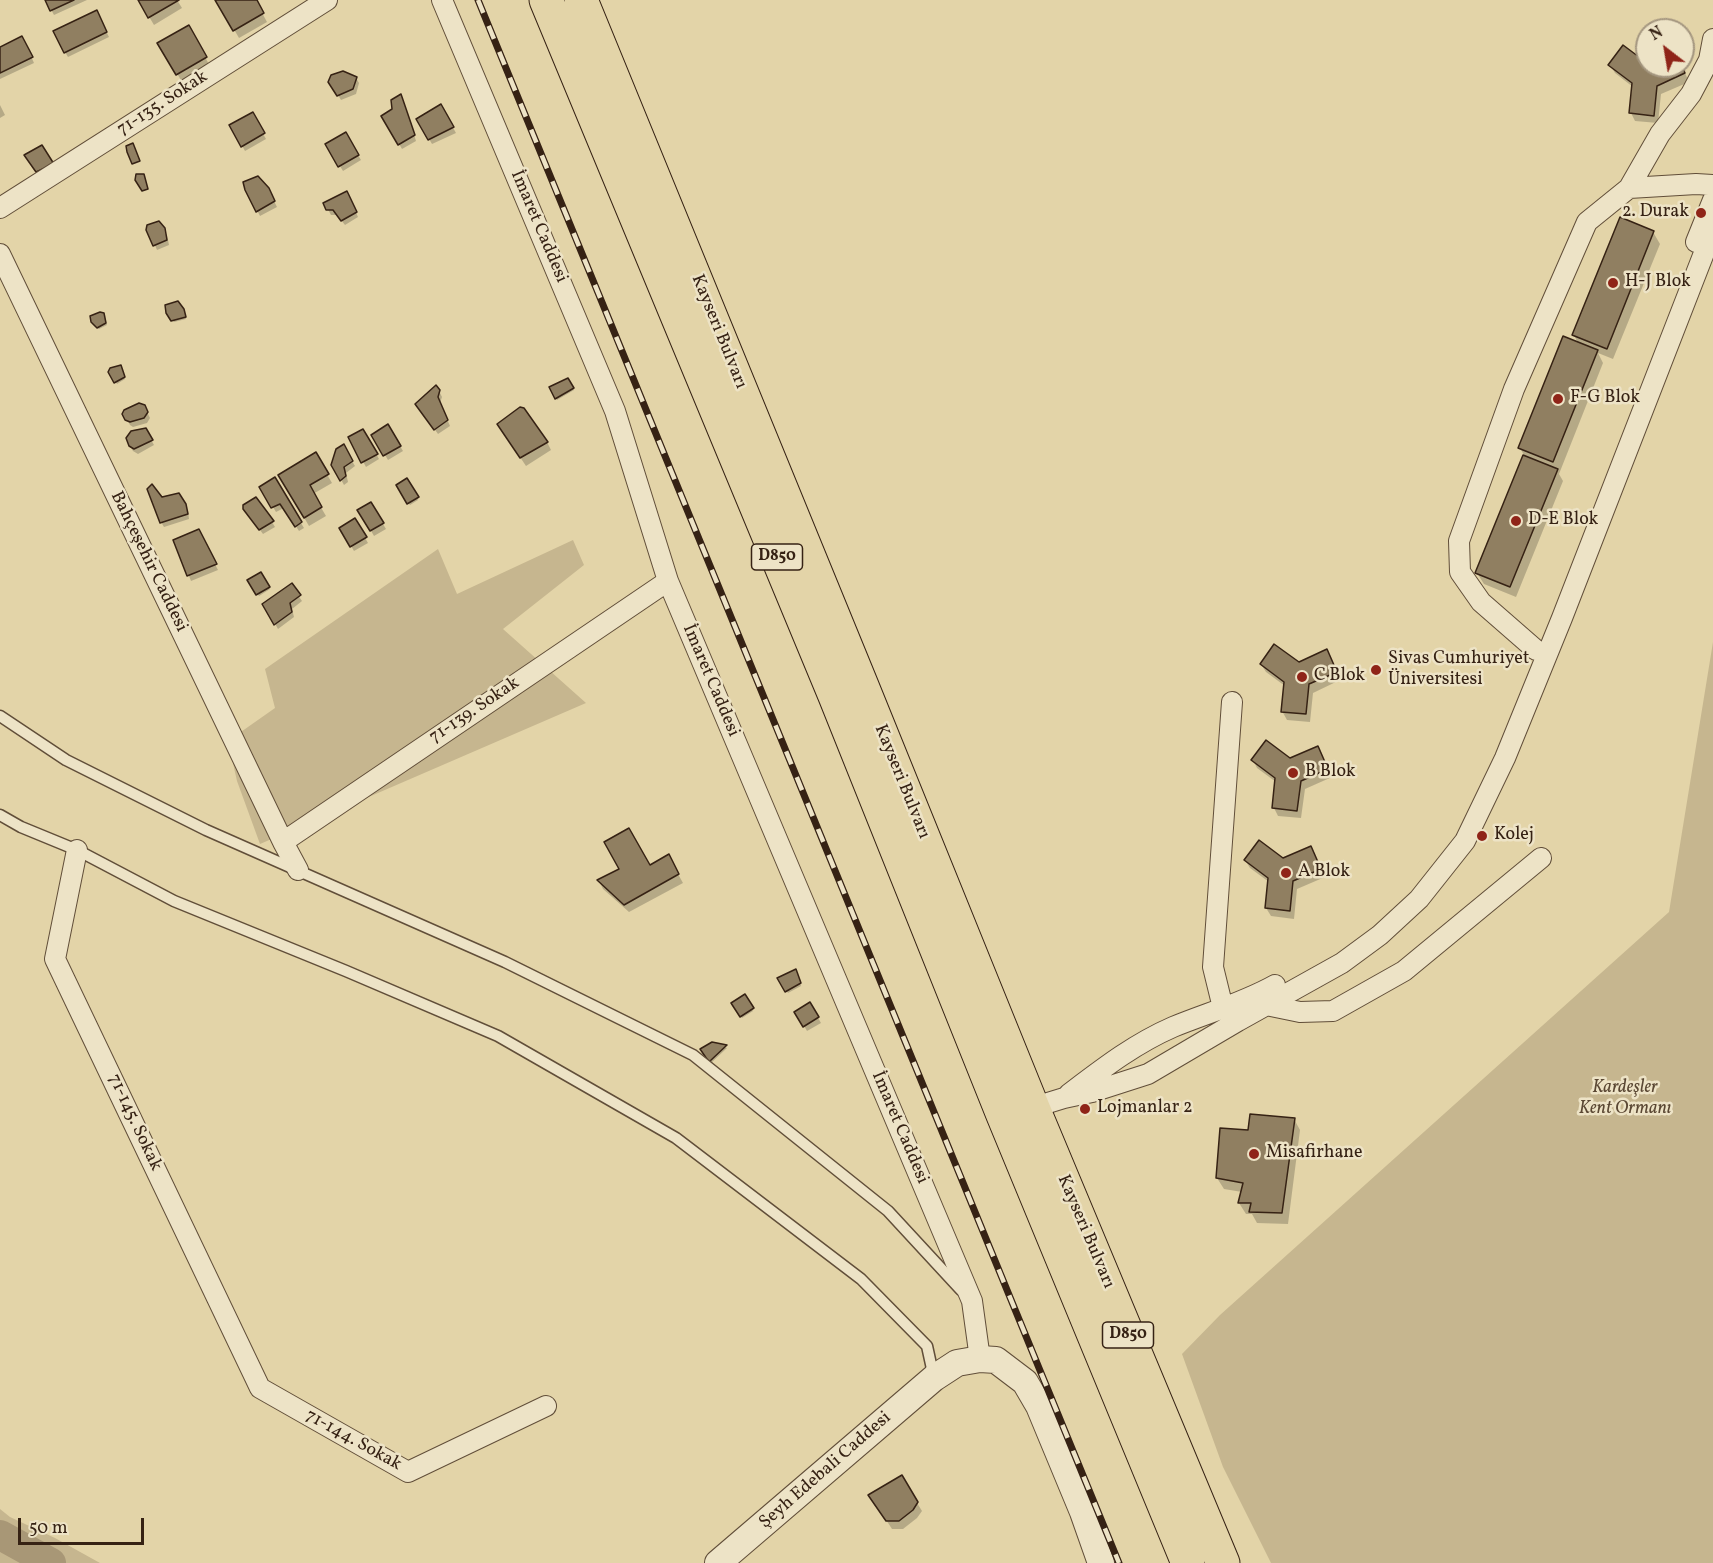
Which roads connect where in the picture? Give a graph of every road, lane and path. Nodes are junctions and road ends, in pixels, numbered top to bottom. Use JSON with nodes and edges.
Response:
{"nodes":[{"id":1,"x":327,"y":0,"type":"edge"},
{"id":2,"x":442,"y":0,"type":"edge"},
{"id":3,"x":546,"y":0,"type":"edge"},
{"id":4,"x":581,"y":0,"type":"edge"},
{"id":5,"x":1713,"y":39,"type":"edge"},
{"id":6,"x":1713,"y":185,"type":"edge"},
{"id":7,"x":1629,"y":188,"type":"junction"},
{"id":8,"x":1713,"y":200,"type":"edge"},
{"id":9,"x":0,"y":208,"type":"edge"},
{"id":10,"x":1713,"y":230,"type":"edge"},
{"id":11,"x":0,"y":254,"type":"edge"},
{"id":12,"x":668,"y":581,"type":"junction"},
{"id":13,"x":1536,"y":650,"type":"junction"},
{"id":14,"x":1232,"y":702,"type":"dead end"},
{"id":15,"x":0,"y":716,"type":"edge"},
{"id":16,"x":0,"y":814,"type":"edge"},
{"id":17,"x":283,"y":842,"type":"junction"},
{"id":18,"x":77,"y":850,"type":"junction"},
{"id":19,"x":1541,"y":858,"type":"dead end"},
{"id":20,"x":298,"y":870,"type":"junction"},
{"id":21,"x":1266,"y":1005,"type":"junction"},
{"id":22,"x":1223,"y":1008,"type":"junction"},
{"id":23,"x":1064,"y":1098,"type":"junction"},
{"id":24,"x":1018,"y":1112,"type":"junction"},
{"id":25,"x":972,"y":1301,"type":"junction"},
{"id":26,"x":980,"y":1359,"type":"junction"},
{"id":27,"x":934,"y":1378,"type":"junction"},
{"id":28,"x":260,"y":1388,"type":"joint"},
{"id":29,"x":546,"y":1406,"type":"dead end"},
{"id":30,"x":718,"y":1563,"type":"edge"},
{"id":31,"x":1101,"y":1563,"type":"edge"},
{"id":32,"x":1188,"y":1563,"type":"edge"},
{"id":33,"x":1223,"y":1563,"type":"edge"}],
"edges":[{"from":1,"to":9,"type":"street","name":"71-135. Sokak"},
{"from":2,"to":12,"type":"street","name":"İmaret Caddesi"},
{"from":3,"to":24,"type":"highway","name":"Kayseri Bulvarı","number":"D850"},
{"from":4,"to":24,"type":"highway","name":"Kayseri Bulvarı","number":"D850"},
{"from":5,"to":7,"type":"street"},
{"from":6,"to":7,"type":"street"},
{"from":7,"to":13,"type":"street"},
{"from":8,"to":13,"type":"street"},
{"from":10,"to":21,"type":"street"},
{"from":11,"to":17,"type":"street","name":"Bahçeşehir Caddesi"},
{"from":12,"to":17,"type":"street","name":"71-139. Sokak"},
{"from":12,"to":25,"type":"street","name":"İmaret Caddesi"},
{"from":13,"to":22,"type":"street"},
{"from":14,"to":22,"type":"street"},
{"from":15,"to":20,"type":"lane"},
{"from":16,"to":18,"type":"lane"},
{"from":17,"to":20,"type":"street","name":"Bahçeşehir Caddesi"},
{"from":18,"to":27,"type":"lane"},
{"from":18,"to":28,"type":"street","name":"71-145. Sokak"},
{"from":19,"to":21,"type":"street"},
{"from":20,"to":25,"type":"lane"},
{"from":21,"to":23,"type":"street"},
{"from":22,"to":23,"type":"street"},
{"from":23,"to":24,"type":"street"},
{"from":24,"to":32,"type":"highway","name":"Kayseri Bulvarı","number":"D850"},
{"from":24,"to":33,"type":"highway","name":"Kayseri Bulvarı","number":"D850"},
{"from":25,"to":26,"type":"street","name":"İmaret Caddesi"},
{"from":26,"to":27,"type":"street","name":"Şeyh Edebali Caddesi"},
{"from":26,"to":31,"type":"street"},
{"from":27,"to":30,"type":"street","name":"Şeyh Edebali Caddesi"},
{"from":28,"to":29,"type":"street","name":"71-144. Sokak"}]}
